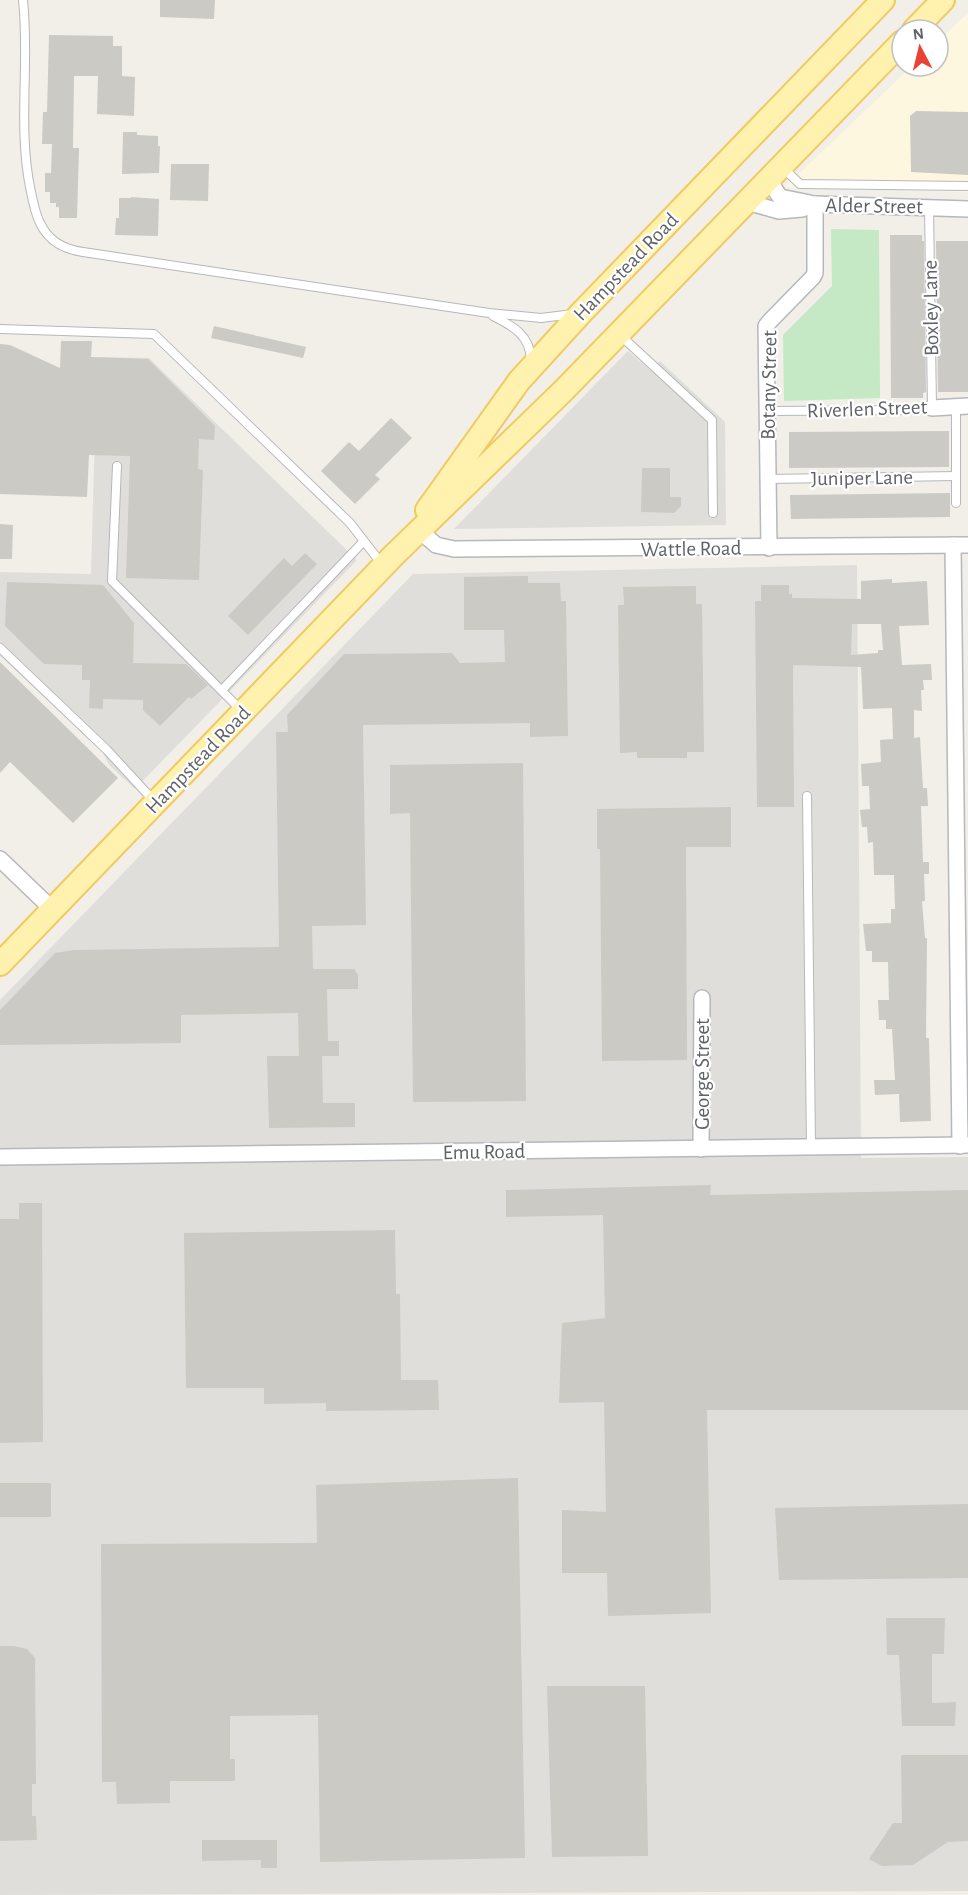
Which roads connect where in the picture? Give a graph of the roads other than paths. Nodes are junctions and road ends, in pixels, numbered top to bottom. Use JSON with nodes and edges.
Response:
{"nodes":[{"id":1,"x":23,"y":0,"type":"edge"},
{"id":2,"x":883,"y":0,"type":"edge"},
{"id":3,"x":943,"y":0,"type":"edge"},
{"id":4,"x":926,"y":18,"type":"edge"},
{"id":5,"x":890,"y":54,"type":"edge"},
{"id":6,"x":776,"y":172,"type":"junction"},
{"id":7,"x":968,"y":186,"type":"edge"},
{"id":8,"x":747,"y":202,"type":"junction"},
{"id":9,"x":815,"y":204,"type":"junction"},
{"id":10,"x":929,"y":207,"type":"junction"},
{"id":11,"x":968,"y":208,"type":"edge"},
{"id":12,"x":489,"y":313,"type":"junction"},
{"id":13,"x":581,"y":313,"type":"junction"},
{"id":14,"x":0,"y":329,"type":"edge"},
{"id":15,"x":619,"y":334,"type":"junction"},
{"id":16,"x":528,"y":370,"type":"junction"},
{"id":17,"x":962,"y":406,"type":"edge"},
{"id":18,"x":932,"y":408,"type":"junction"},
{"id":19,"x":767,"y":411,"type":"junction"},
{"id":20,"x":117,"y":466,"type":"dead end"},
{"id":21,"x":956,"y":476,"type":"junction"},
{"id":22,"x":768,"y":480,"type":"junction"},
{"id":23,"x":957,"y":502,"type":"dead end"},
{"id":24,"x":713,"y":513,"type":"dead end"},
{"id":25,"x":420,"y":531,"type":"junction"},
{"id":26,"x":363,"y":542,"type":"junction"},
{"id":27,"x":960,"y":545,"type":"edge"},
{"id":28,"x":769,"y":548,"type":"junction"},
{"id":29,"x":389,"y":561,"type":"junction"},
{"id":30,"x":0,"y":648,"type":"edge"},
{"id":31,"x":222,"y":690,"type":"junction"},
{"id":32,"x":244,"y":713,"type":"junction"},
{"id":33,"x":962,"y":747,"type":"edge"},
{"id":34,"x":807,"y":796,"type":"dead end"},
{"id":35,"x":156,"y":803,"type":"junction"},
{"id":36,"x":0,"y":859,"type":"edge"},
{"id":37,"x":53,"y":910,"type":"junction"},
{"id":38,"x":963,"y":942,"type":"edge"},
{"id":39,"x":0,"y":964,"type":"edge"},
{"id":40,"x":702,"y":998,"type":"dead end"},
{"id":41,"x":964,"y":1146,"type":"edge"},
{"id":42,"x":811,"y":1148,"type":"junction"},
{"id":43,"x":701,"y":1149,"type":"junction"},
{"id":44,"x":0,"y":1157,"type":"edge"}],
"edges":[{"from":1,"to":12,"type":"lane"},
{"from":2,"to":13,"type":"main road","name":"Hampstead Road"},
{"from":3,"to":4,"type":"main road"},
{"from":5,"to":6,"type":"main road","name":"Hampstead Road"},
{"from":6,"to":7,"type":"lane"},
{"from":6,"to":8,"type":"main road","name":"Hampstead Road"},
{"from":6,"to":9,"type":"street"},
{"from":8,"to":9,"type":"street","name":"Alder Street"},
{"from":8,"to":15,"type":"main road","name":"Hampstead Road"},
{"from":9,"to":10,"type":"street","name":"Alder Street"},
{"from":9,"to":19,"type":"street","name":"Botany Street"},
{"from":10,"to":11,"type":"street","name":"Alder Street"},
{"from":10,"to":18,"type":"lane","name":"Boxley Lane"},
{"from":12,"to":13,"type":"lane"},
{"from":12,"to":16,"type":"lane"},
{"from":13,"to":16,"type":"main road","name":"Hampstead Road"},
{"from":14,"to":26,"type":"lane"},
{"from":15,"to":24,"type":"lane"},
{"from":15,"to":25,"type":"main road","name":"Hampstead Road"},
{"from":16,"to":29,"type":"main road","name":"Hampstead Road"},
{"from":17,"to":18,"type":"street","name":"Riverlen Street"},
{"from":17,"to":21,"type":"lane"},
{"from":18,"to":19,"type":"lane","name":"Riverlen Street"},
{"from":19,"to":22,"type":"street","name":"Botany Street"},
{"from":20,"to":31,"type":"lane"},
{"from":21,"to":22,"type":"lane","name":"Juniper Lane"},
{"from":21,"to":23,"type":"lane"},
{"from":22,"to":28,"type":"street","name":"Botany Street"},
{"from":25,"to":28,"type":"street","name":"Wattle Road"},
{"from":25,"to":29,"type":"main road","name":"Hampstead Road"},
{"from":26,"to":29,"type":"lane"},
{"from":26,"to":31,"type":"lane"},
{"from":27,"to":28,"type":"street","name":"Wattle Road"},
{"from":27,"to":33,"type":"street"},
{"from":29,"to":32,"type":"main road","name":"Hampstead Road"},
{"from":30,"to":35,"type":"lane"},
{"from":31,"to":32,"type":"lane"},
{"from":32,"to":35,"type":"main road","name":"Hampstead Road"},
{"from":33,"to":38,"type":"street"},
{"from":34,"to":42,"type":"lane"},
{"from":35,"to":37,"type":"main road","name":"Hampstead Road"},
{"from":36,"to":37,"type":"street"},
{"from":37,"to":39,"type":"main road","name":"Hampstead Road"},
{"from":38,"to":41,"type":"street"},
{"from":40,"to":43,"type":"street","name":"George Street"},
{"from":41,"to":42,"type":"street","name":"Emu Road"},
{"from":42,"to":43,"type":"street","name":"Emu Road"},
{"from":43,"to":44,"type":"street","name":"Emu Road"}]}
